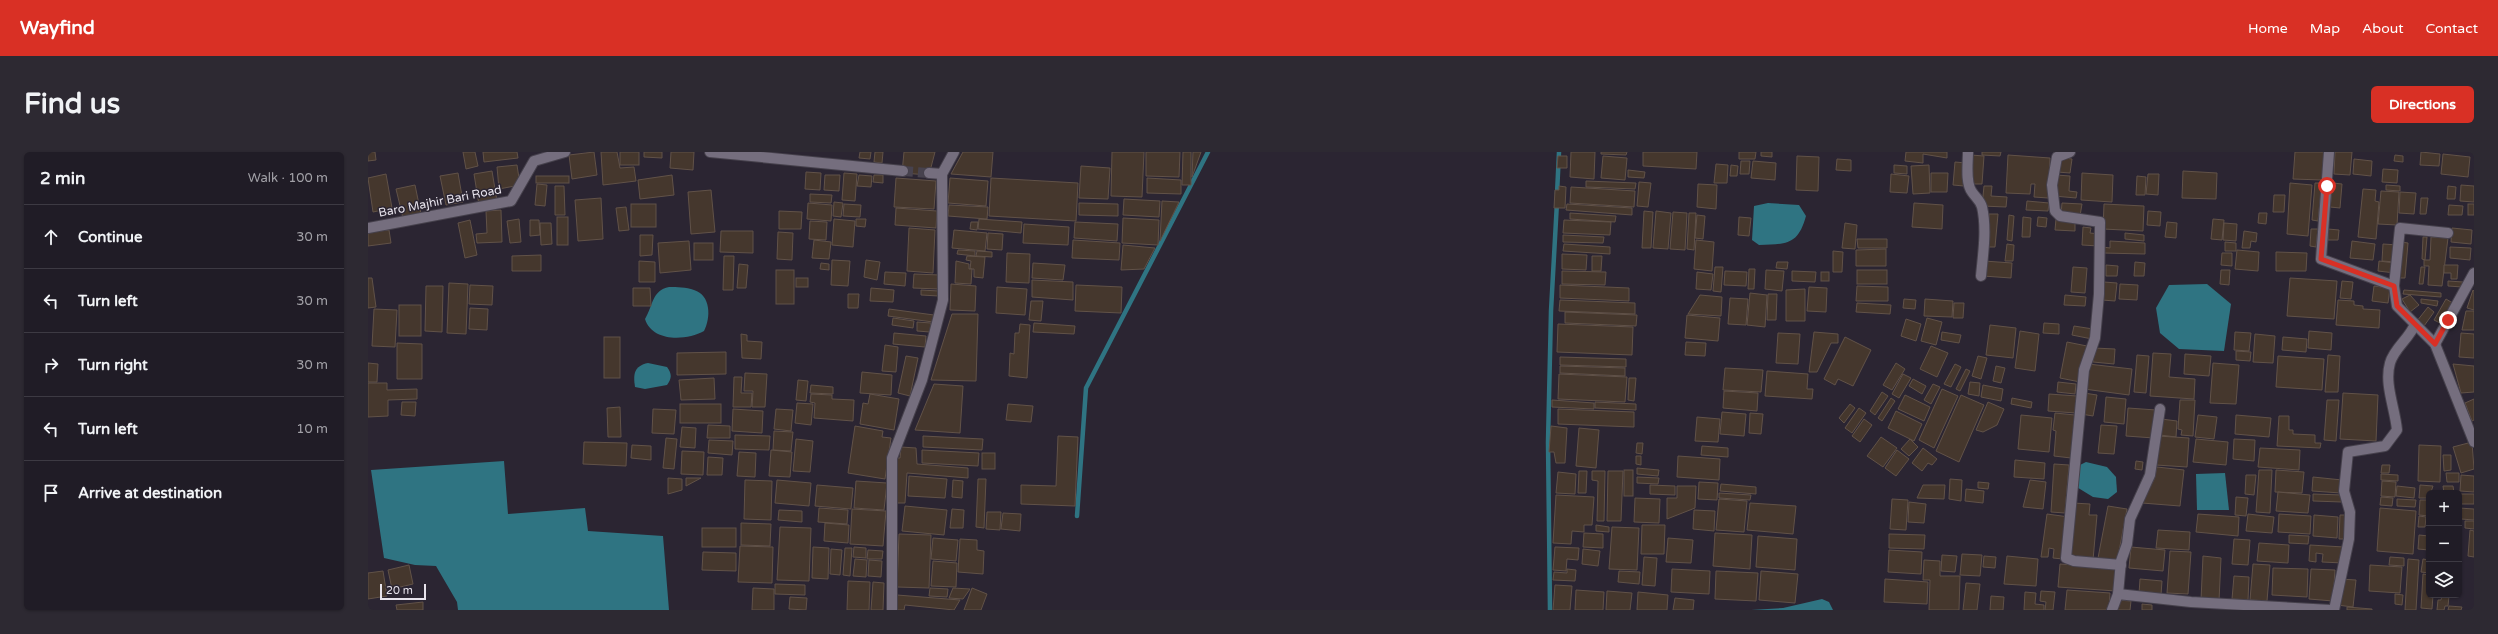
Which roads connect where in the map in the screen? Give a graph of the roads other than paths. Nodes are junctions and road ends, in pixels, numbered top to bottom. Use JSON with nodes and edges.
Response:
{"nodes":[{"id":1,"x":565,"y":152,"type":"edge"},
{"id":2,"x":710,"y":152,"type":"edge"},
{"id":3,"x":954,"y":152,"type":"edge"},
{"id":4,"x":1968,"y":152,"type":"edge"},
{"id":5,"x":2070,"y":152,"type":"edge"},
{"id":6,"x":2329,"y":152,"type":"edge"},
{"id":7,"x":903,"y":171,"type":"tunnel mouth"},
{"id":8,"x":929,"y":173,"type":"tunnel mouth"},
{"id":9,"x":942,"y":174,"type":"junction"},
{"id":10,"x":368,"y":228,"type":"edge"},
{"id":11,"x":2448,"y":233,"type":"dead end"},
{"id":12,"x":2474,"y":273,"type":"edge"},
{"id":13,"x":1981,"y":276,"type":"dead end"},
{"id":14,"x":2394,"y":286,"type":"junction"},
{"id":15,"x":2415,"y":324,"type":"junction"},
{"id":16,"x":2435,"y":344,"type":"junction"},
{"id":17,"x":2160,"y":409,"type":"dead end"},
{"id":18,"x":2474,"y":442,"type":"edge"},
{"id":19,"x":2121,"y":565,"type":"junction"},
{"id":20,"x":2118,"y":594,"type":"junction"},
{"id":21,"x":892,"y":610,"type":"edge"},
{"id":22,"x":2112,"y":610,"type":"edge"},
{"id":23,"x":2332,"y":610,"type":"edge"}],
"edges":[{"from":1,"to":10,"type":"street","name":"Baro Majhir Bari Road"},
{"from":2,"to":7,"type":"street"},
{"from":3,"to":9,"type":"street"},
{"from":4,"to":13,"type":"street"},
{"from":5,"to":19,"type":"street"},
{"from":6,"to":14,"type":"street"},
{"from":8,"to":9,"type":"street"},
{"from":9,"to":21,"type":"street"},
{"from":11,"to":14,"type":"street"},
{"from":12,"to":16,"type":"street"},
{"from":14,"to":15,"type":"street"},
{"from":15,"to":16,"type":"street"},
{"from":15,"to":23,"type":"street"},
{"from":16,"to":18,"type":"street"},
{"from":17,"to":19,"type":"street"},
{"from":19,"to":20,"type":"street"},
{"from":20,"to":22,"type":"street"},
{"from":20,"to":23,"type":"street"}]}
